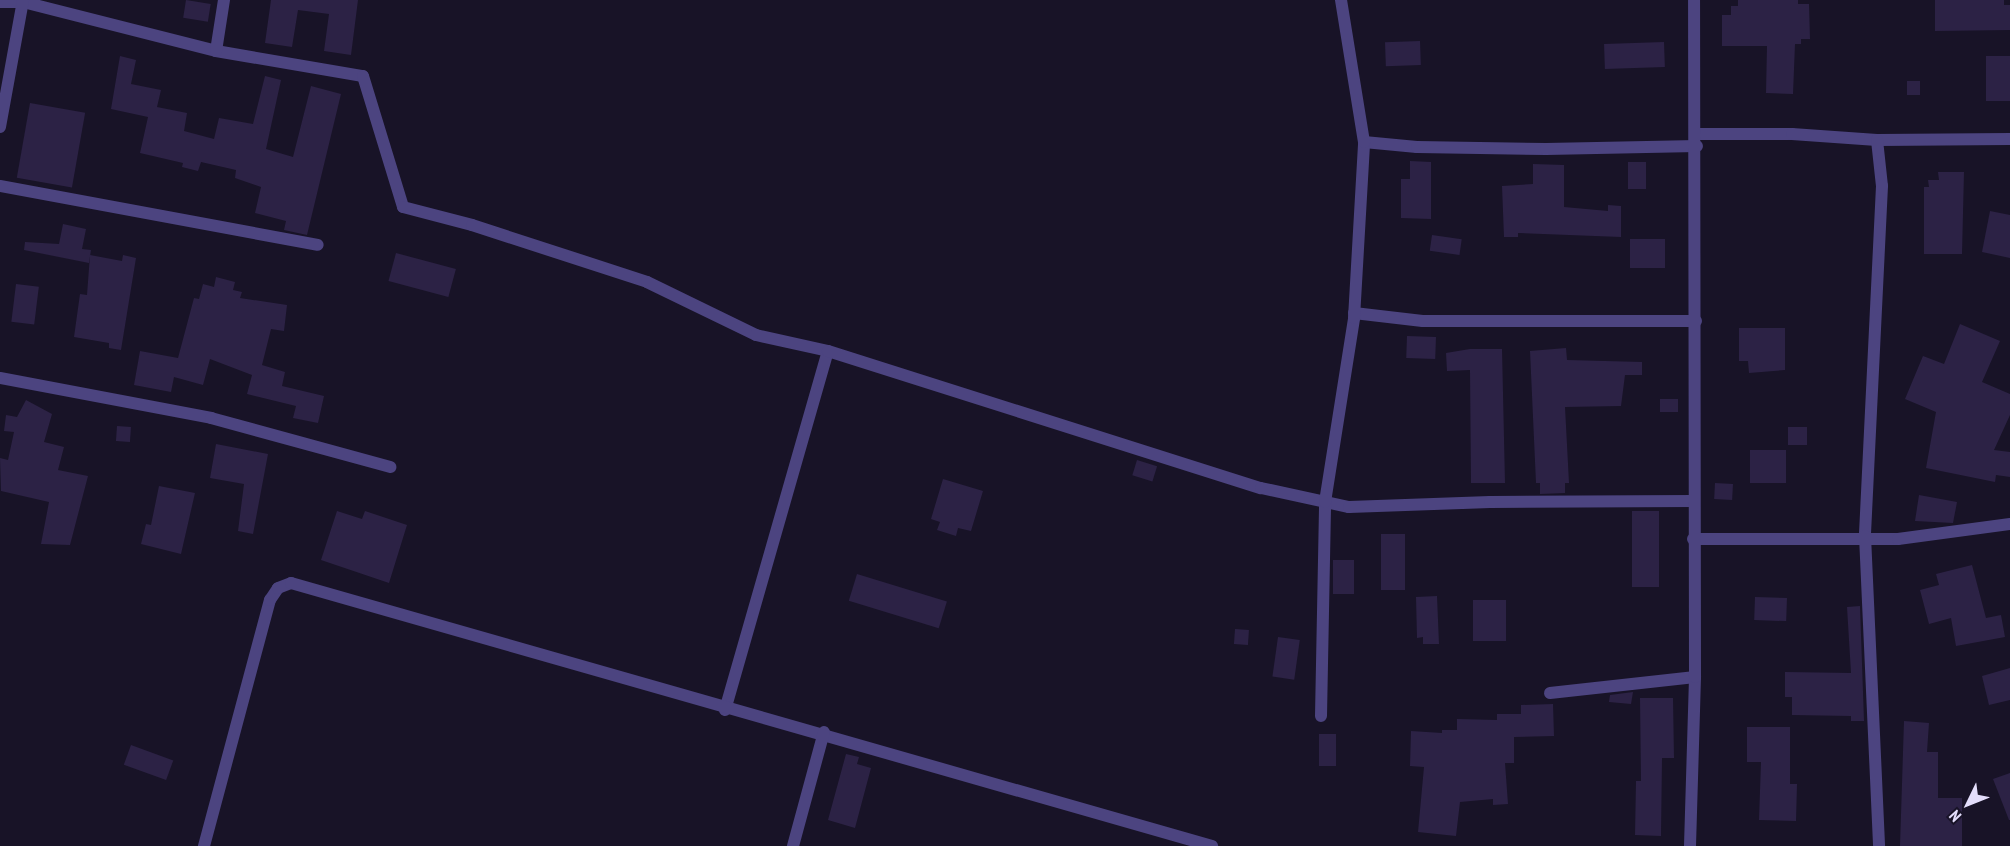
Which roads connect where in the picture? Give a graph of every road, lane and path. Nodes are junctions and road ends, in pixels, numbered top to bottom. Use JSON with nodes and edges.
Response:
{"nodes":[{"id":1,"x":224,"y":0,"type":"edge"},
{"id":2,"x":1341,"y":0,"type":"edge"},
{"id":3,"x":1694,"y":0,"type":"edge"},
{"id":4,"x":23,"y":1,"type":"edge"},
{"id":5,"x":0,"y":2,"type":"edge"},
{"id":6,"x":216,"y":51,"type":"junction"},
{"id":7,"x":0,"y":127,"type":"edge"},
{"id":8,"x":2010,"y":138,"type":"edge"},
{"id":9,"x":1697,"y":140,"type":"junction"},
{"id":10,"x":1877,"y":140,"type":"junction"},
{"id":11,"x":1364,"y":142,"type":"junction"},
{"id":12,"x":0,"y":186,"type":"edge"},
{"id":13,"x":318,"y":245,"type":"dead end"},
{"id":14,"x":1354,"y":313,"type":"junction"},
{"id":15,"x":1696,"y":321,"type":"junction"},
{"id":16,"x":828,"y":351,"type":"junction"},
{"id":17,"x":0,"y":378,"type":"edge"},
{"id":18,"x":390,"y":467,"type":"dead end"},
{"id":19,"x":1694,"y":501,"type":"junction"},
{"id":20,"x":1325,"y":502,"type":"junction"},
{"id":21,"x":2010,"y":524,"type":"edge"},
{"id":22,"x":1865,"y":536,"type":"junction"},
{"id":23,"x":1693,"y":539,"type":"junction"},
{"id":24,"x":1695,"y":677,"type":"junction"},
{"id":25,"x":1550,"y":693,"type":"dead end"},
{"id":26,"x":725,"y":710,"type":"junction"},
{"id":27,"x":1321,"y":716,"type":"dead end"},
{"id":28,"x":824,"y":732,"type":"junction"},
{"id":29,"x":204,"y":846,"type":"edge"},
{"id":30,"x":794,"y":846,"type":"edge"},
{"id":31,"x":1212,"y":846,"type":"edge"},
{"id":32,"x":1690,"y":846,"type":"edge"},
{"id":33,"x":1879,"y":846,"type":"edge"}],
"edges":[{"from":1,"to":6,"type":"street"},
{"from":2,"to":11,"type":"street"},
{"from":3,"to":9,"type":"street"},
{"from":4,"to":5,"type":"street"},
{"from":4,"to":6,"type":"street"},
{"from":4,"to":7,"type":"street"},
{"from":6,"to":16,"type":"street"},
{"from":8,"to":10,"type":"street"},
{"from":9,"to":10,"type":"street"},
{"from":9,"to":11,"type":"street"},
{"from":9,"to":15,"type":"street"},
{"from":10,"to":22,"type":"street"},
{"from":11,"to":14,"type":"street"},
{"from":12,"to":13,"type":"street"},
{"from":14,"to":15,"type":"street"},
{"from":14,"to":20,"type":"street"},
{"from":15,"to":19,"type":"street"},
{"from":16,"to":20,"type":"street"},
{"from":16,"to":26,"type":"street"},
{"from":17,"to":18,"type":"street"},
{"from":19,"to":20,"type":"street"},
{"from":19,"to":23,"type":"street"},
{"from":20,"to":27,"type":"street"},
{"from":21,"to":22,"type":"street"},
{"from":22,"to":23,"type":"street"},
{"from":22,"to":33,"type":"street"},
{"from":23,"to":24,"type":"street"},
{"from":24,"to":25,"type":"street"},
{"from":24,"to":32,"type":"street"},
{"from":26,"to":28,"type":"street"},
{"from":26,"to":29,"type":"street"},
{"from":28,"to":30,"type":"street"},
{"from":28,"to":31,"type":"street"}]}
